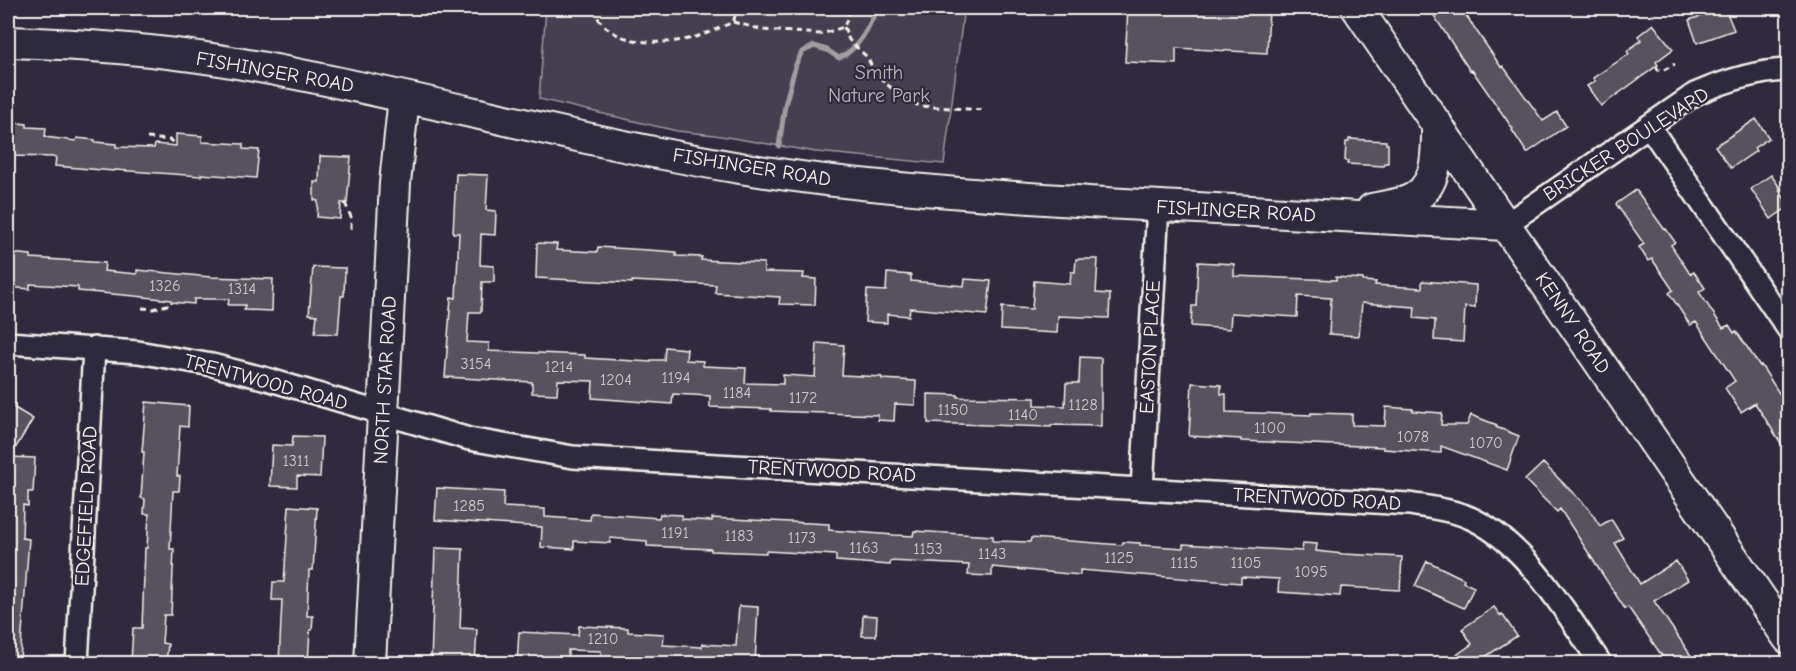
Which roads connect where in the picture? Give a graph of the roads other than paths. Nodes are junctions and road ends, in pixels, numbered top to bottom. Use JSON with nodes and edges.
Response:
{"nodes":[{"id":1,"x":1357,"y":8,"type":"edge"},
{"id":2,"x":8,"y":42,"type":"edge"},
{"id":3,"x":1788,"y":70,"type":"edge"},
{"id":4,"x":404,"y":97,"type":"junction"},
{"id":5,"x":1437,"y":124,"type":"junction"},
{"id":6,"x":1649,"y":126,"type":"junction"},
{"id":7,"x":1158,"y":206,"type":"junction"},
{"id":8,"x":1335,"y":217,"type":"junction"},
{"id":9,"x":1505,"y":225,"type":"junction"},
{"id":10,"x":1788,"y":329,"type":"edge"},
{"id":11,"x":8,"y":343,"type":"edge"},
{"id":12,"x":94,"y":348,"type":"junction"},
{"id":13,"x":383,"y":413,"type":"junction"},
{"id":14,"x":1142,"y":489,"type":"junction"},
{"id":15,"x":1788,"y":638,"type":"edge"},
{"id":16,"x":77,"y":663,"type":"edge"},
{"id":17,"x":370,"y":663,"type":"edge"},
{"id":18,"x":1600,"y":663,"type":"edge"}],
"edges":[{"from":1,"to":5,"type":"main road","name":"KENNY ROAD"},
{"from":2,"to":4,"type":"main road","name":"FISHINGER ROAD"},
{"from":3,"to":6,"type":"street","name":"BRICKER BOULEVARD"},
{"from":4,"to":7,"type":"main road","name":"FISHINGER ROAD"},
{"from":4,"to":13,"type":"main road","name":"NORTH STAR ROAD"},
{"from":5,"to":8,"type":"main road"},
{"from":5,"to":9,"type":"main road","name":"KENNY ROAD"},
{"from":6,"to":9,"type":"street","name":"BRICKER BOULEVARD"},
{"from":6,"to":10,"type":"street"},
{"from":7,"to":8,"type":"main road","name":"FISHINGER ROAD"},
{"from":7,"to":14,"type":"street","name":"EASTON PLACE"},
{"from":8,"to":9,"type":"main road","name":"FISHINGER ROAD"},
{"from":9,"to":15,"type":"main road","name":"KENNY ROAD"},
{"from":11,"to":12,"type":"street","name":"TRENTWOOD ROAD"},
{"from":12,"to":13,"type":"street","name":"TRENTWOOD ROAD"},
{"from":12,"to":16,"type":"street","name":"EDGEFIELD ROAD"},
{"from":13,"to":14,"type":"street","name":"TRENTWOOD ROAD"},
{"from":13,"to":17,"type":"main road","name":"NORTH STAR ROAD"},
{"from":14,"to":18,"type":"street","name":"TRENTWOOD ROAD"}]}
